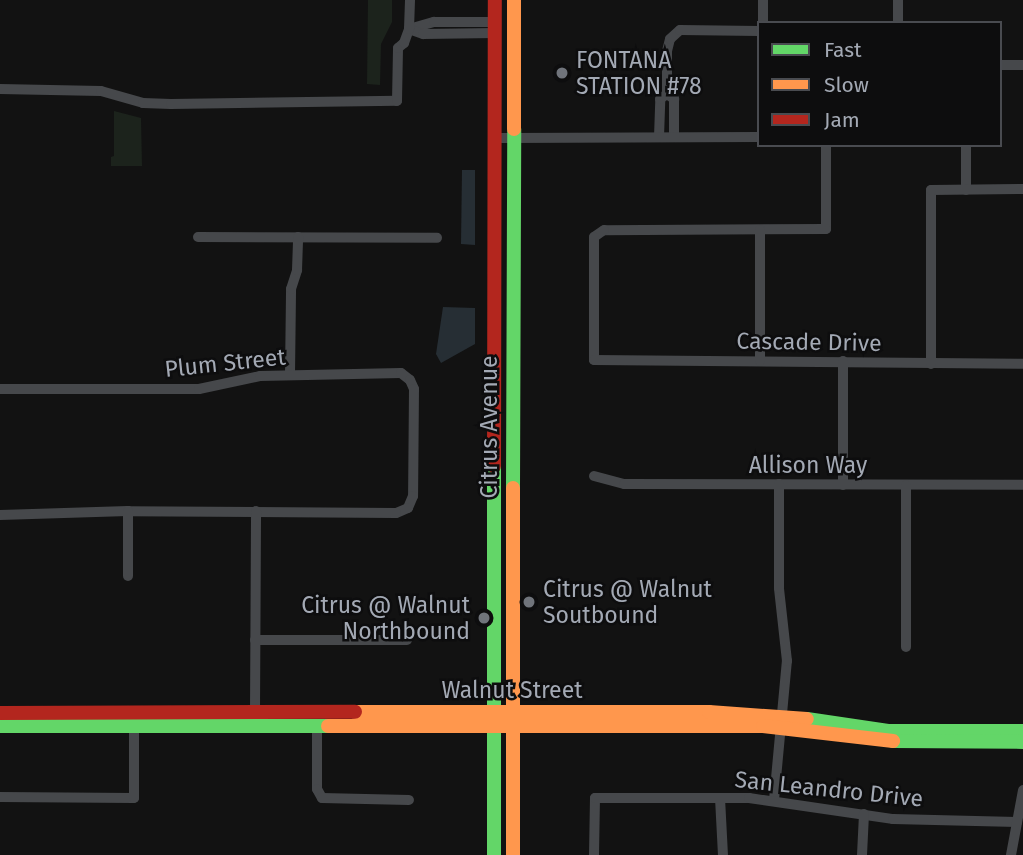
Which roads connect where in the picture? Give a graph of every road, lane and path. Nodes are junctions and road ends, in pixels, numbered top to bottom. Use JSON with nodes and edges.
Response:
{"nodes":[{"id":1,"x":410,"y":0,"type":"edge"},
{"id":2,"x":495,"y":0,"type":"edge"},
{"id":3,"x":514,"y":0,"type":"edge"},
{"id":4,"x":763,"y":0,"type":"edge"},
{"id":5,"x":898,"y":0,"type":"edge"},
{"id":6,"x":763,"y":21,"type":"edge"},
{"id":7,"x":898,"y":21,"type":"edge"},
{"id":8,"x":495,"y":28,"type":"junction"},
{"id":9,"x":409,"y":29,"type":"junction"},
{"id":10,"x":757,"y":31,"type":"edge"},
{"id":11,"x":1002,"y":65,"type":"edge"},
{"id":12,"x":1023,"y":65,"type":"edge"},
{"id":13,"x":0,"y":89,"type":"edge"},
{"id":14,"x":667,"y":91,"type":"junction"},
{"id":15,"x":659,"y":137,"type":"junction"},
{"id":16,"x":674,"y":137,"type":"junction"},
{"id":17,"x":757,"y":137,"type":"edge"},
{"id":18,"x":495,"y":138,"type":"junction"},
{"id":19,"x":514,"y":138,"type":"junction"},
{"id":20,"x":827,"y":147,"type":"edge"},
{"id":21,"x":966,"y":147,"type":"edge"},
{"id":22,"x":1023,"y":189,"type":"edge"},
{"id":23,"x":966,"y":190,"type":"junction"},
{"id":24,"x":760,"y":230,"type":"junction"},
{"id":25,"x":198,"y":237,"type":"dead end"},
{"id":26,"x":298,"y":237,"type":"junction"},
{"id":27,"x":437,"y":237,"type":"dead end"},
{"id":28,"x":760,"y":361,"type":"junction"},
{"id":29,"x":843,"y":361,"type":"junction"},
{"id":30,"x":931,"y":364,"type":"junction"},
{"id":31,"x":1023,"y":364,"type":"edge"},
{"id":32,"x":290,"y":375,"type":"junction"},
{"id":33,"x":0,"y":389,"type":"edge"},
{"id":34,"x":594,"y":476,"type":"dead end"},
{"id":35,"x":779,"y":484,"type":"junction"},
{"id":36,"x":843,"y":485,"type":"junction"},
{"id":37,"x":906,"y":485,"type":"junction"},
{"id":38,"x":1023,"y":485,"type":"edge"},
{"id":39,"x":128,"y":511,"type":"junction"},
{"id":40,"x":256,"y":511,"type":"junction"},
{"id":41,"x":0,"y":515,"type":"edge"},
{"id":42,"x":128,"y":576,"type":"dead end"},
{"id":43,"x":256,"y":640,"type":"junction"},
{"id":44,"x":407,"y":640,"type":"dead end"},
{"id":45,"x":905,"y":647,"type":"dead end"},
{"id":46,"x":255,"y":712,"type":"junction"},
{"id":47,"x":0,"y":713,"type":"edge"},
{"id":48,"x":493,"y":719,"type":"junction"},
{"id":49,"x":514,"y":719,"type":"junction"},
{"id":50,"x":782,"y":721,"type":"junction"},
{"id":51,"x":317,"y":725,"type":"junction"},
{"id":52,"x":0,"y":726,"type":"edge"},
{"id":53,"x":134,"y":726,"type":"junction"},
{"id":54,"x":1023,"y":732,"type":"edge"},
{"id":55,"x":1023,"y":742,"type":"edge"},
{"id":56,"x":1023,"y":790,"type":"edge"},
{"id":57,"x":0,"y":797,"type":"edge"},
{"id":58,"x":720,"y":798,"type":"junction"},
{"id":59,"x":410,"y":800,"type":"dead end"},
{"id":60,"x":774,"y":800,"type":"junction"},
{"id":61,"x":864,"y":814,"type":"junction"},
{"id":62,"x":1017,"y":822,"type":"junction"},
{"id":63,"x":494,"y":855,"type":"edge"},
{"id":64,"x":513,"y":855,"type":"edge"},
{"id":65,"x":594,"y":855,"type":"edge"},
{"id":66,"x":723,"y":855,"type":"edge"},
{"id":67,"x":862,"y":855,"type":"edge"},
{"id":68,"x":1011,"y":855,"type":"edge"}],
"edges":[{"from":1,"to":9,"type":"street"},
{"from":2,"to":8,"type":"street","name":"Citrus Avenue"},
{"from":3,"to":19,"type":"street","name":"Citrus Avenue"},
{"from":4,"to":6,"type":"street"},
{"from":5,"to":7,"type":"street"},
{"from":8,"to":9,"type":"street"},
{"from":8,"to":18,"type":"street","name":"Citrus Avenue"},
{"from":9,"to":13,"type":"street"},
{"from":10,"to":14,"type":"street"},
{"from":11,"to":12,"type":"street"},
{"from":14,"to":15,"type":"street"},
{"from":14,"to":16,"type":"street"},
{"from":15,"to":16,"type":"street"},
{"from":15,"to":19,"type":"street"},
{"from":16,"to":17,"type":"street"},
{"from":18,"to":19,"type":"street"},
{"from":18,"to":48,"type":"street","name":"Citrus Avenue"},
{"from":19,"to":49,"type":"street","name":"Citrus Avenue"},
{"from":20,"to":24,"type":"street"},
{"from":21,"to":23,"type":"street"},
{"from":22,"to":23,"type":"street"},
{"from":23,"to":30,"type":"street"},
{"from":24,"to":28,"type":"street"},
{"from":24,"to":28,"type":"street","name":"Cascade Drive"},
{"from":25,"to":26,"type":"street"},
{"from":26,"to":27,"type":"street"},
{"from":26,"to":32,"type":"street"},
{"from":28,"to":29,"type":"street","name":"Cascade Drive"},
{"from":29,"to":30,"type":"street","name":"Cascade Drive"},
{"from":29,"to":36,"type":"street"},
{"from":30,"to":31,"type":"street","name":"Cascade Drive"},
{"from":32,"to":33,"type":"street","name":"Plum Street"},
{"from":32,"to":40,"type":"street","name":"Plum Street"},
{"from":34,"to":35,"type":"street","name":"Allison Way"},
{"from":35,"to":36,"type":"street","name":"Allison Way"},
{"from":35,"to":50,"type":"street"},
{"from":36,"to":37,"type":"street","name":"Allison Way"},
{"from":37,"to":38,"type":"street","name":"Allison Way"},
{"from":37,"to":45,"type":"street"},
{"from":39,"to":40,"type":"street"},
{"from":39,"to":41,"type":"street"},
{"from":39,"to":42,"type":"street"},
{"from":40,"to":43,"type":"street"},
{"from":43,"to":44,"type":"street"},
{"from":43,"to":46,"type":"street"},
{"from":46,"to":47,"type":"street","name":"Walnut Street"},
{"from":46,"to":48,"type":"street","name":"Walnut Street"},
{"from":48,"to":49,"type":"street","name":"Walnut Street"},
{"from":48,"to":51,"type":"street","name":"Walnut Street"},
{"from":48,"to":63,"type":"street","name":"Citrus Avenue"},
{"from":49,"to":50,"type":"street","name":"Walnut Street"},
{"from":49,"to":64,"type":"street","name":"Citrus Avenue"},
{"from":50,"to":54,"type":"street","name":"Walnut Street"},
{"from":50,"to":55,"type":"street","name":"Walnut Street"},
{"from":50,"to":60,"type":"street"},
{"from":51,"to":53,"type":"street","name":"Walnut Street"},
{"from":51,"to":59,"type":"street"},
{"from":52,"to":53,"type":"street","name":"Walnut Street"},
{"from":53,"to":57,"type":"street"},
{"from":56,"to":62,"type":"street"},
{"from":58,"to":60,"type":"street","name":"San Leandro Drive"},
{"from":58,"to":65,"type":"street","name":"San Leandro Drive"},
{"from":58,"to":66,"type":"street"},
{"from":60,"to":61,"type":"street","name":"San Leandro Drive"},
{"from":61,"to":62,"type":"street","name":"San Leandro Drive"},
{"from":61,"to":67,"type":"street"},
{"from":62,"to":68,"type":"street"}]}
